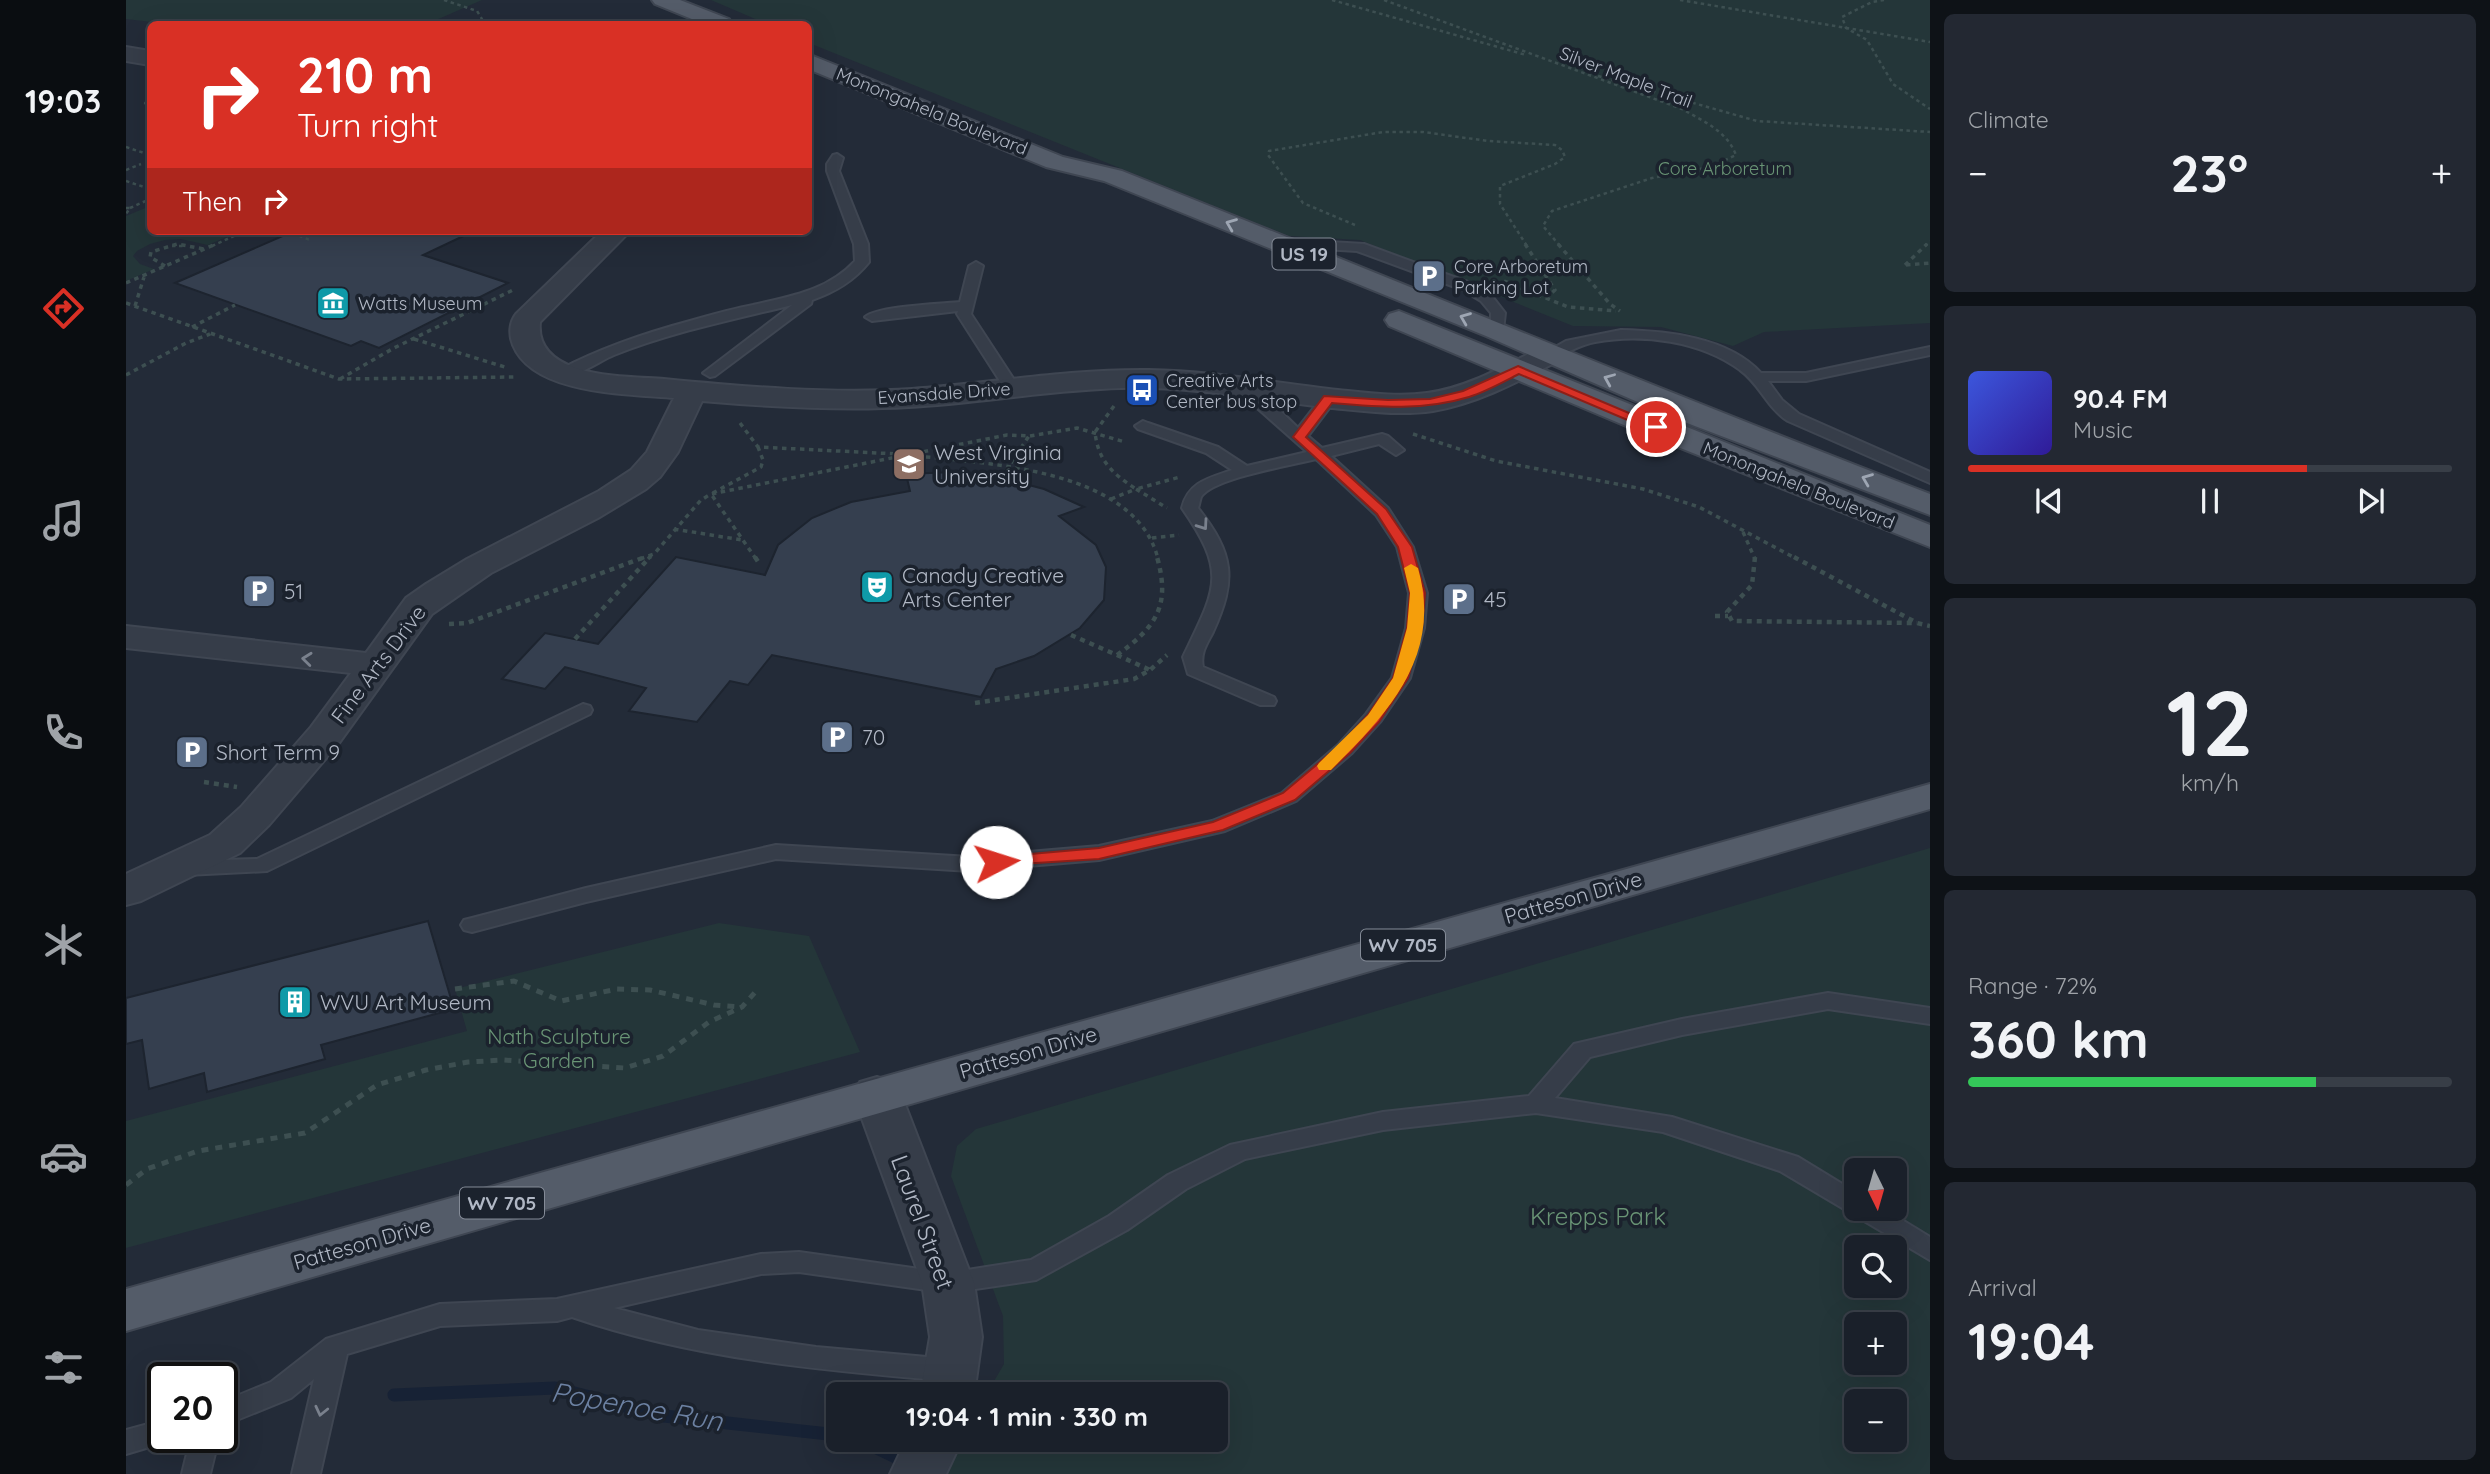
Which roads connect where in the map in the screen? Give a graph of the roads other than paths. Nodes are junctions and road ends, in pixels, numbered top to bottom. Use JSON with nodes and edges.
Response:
{"nodes":[{"id":1,"x":662,"y":0,"type":"edge"},
{"id":2,"x":713,"y":21,"type":"edge"},
{"id":3,"x":126,"y":54,"type":"edge"},
{"id":4,"x":147,"y":58,"type":"edge"},
{"id":5,"x":812,"y":63,"type":"edge"},
{"id":6,"x":837,"y":158,"type":"dead end"},
{"id":7,"x":1055,"y":162,"type":"junction"},
{"id":8,"x":613,"y":235,"type":"edge"},
{"id":9,"x":976,"y":266,"type":"dead end"},
{"id":10,"x":1293,"y":276,"type":"dead end"},
{"id":11,"x":816,"y":295,"type":"junction"},
{"id":12,"x":965,"y":306,"type":"junction"},
{"id":13,"x":1381,"y":312,"type":"dead end"},
{"id":14,"x":872,"y":317,"type":"dead end"},
{"id":15,"x":1930,"y":351,"type":"edge"},
{"id":16,"x":1550,"y":354,"type":"junction"},
{"id":17,"x":1518,"y":369,"type":"junction"},
{"id":18,"x":564,"y":373,"type":"junction"},
{"id":19,"x":1757,"y":377,"type":"junction"},
{"id":20,"x":702,"y":382,"type":"junction"},
{"id":21,"x":1012,"y":389,"type":"junction"},
{"id":22,"x":1249,"y":389,"type":"junction"},
{"id":23,"x":1328,"y":399,"type":"junction"},
{"id":24,"x":1143,"y":426,"type":"dead end"},
{"id":25,"x":1299,"y":437,"type":"junction"},
{"id":26,"x":1396,"y":450,"type":"dead end"},
{"id":27,"x":1318,"y":453,"type":"junction"},
{"id":28,"x":1244,"y":471,"type":"junction"},
{"id":29,"x":1930,"y":478,"type":"edge"},
{"id":30,"x":1930,"y":505,"type":"edge"},
{"id":31,"x":1930,"y":537,"type":"edge"},
{"id":32,"x":126,"y":637,"type":"edge"},
{"id":33,"x":375,"y":665,"type":"junction"},
{"id":34,"x":1267,"y":701,"type":"dead end"},
{"id":35,"x":583,"y":710,"type":"dead end"},
{"id":36,"x":1930,"y":796,"type":"edge"},
{"id":37,"x":178,"y":869,"type":"junction"},
{"id":38,"x":126,"y":891,"type":"edge"},
{"id":39,"x":472,"y":925,"type":"dead end"},
{"id":40,"x":1930,"y":1016,"type":"edge"},
{"id":41,"x":877,"y":1094,"type":"junction"},
{"id":42,"x":1536,"y":1104,"type":"junction"},
{"id":43,"x":1844,"y":1197,"type":"edge"},
{"id":44,"x":1885,"y":1222,"type":"edge"},
{"id":45,"x":1930,"y":1250,"type":"edge"},
{"id":46,"x":948,"y":1283,"type":"junction"},
{"id":47,"x":569,"y":1307,"type":"junction"},
{"id":48,"x":126,"y":1310,"type":"edge"},
{"id":49,"x":335,"y":1348,"type":"junction"},
{"id":50,"x":950,"y":1382,"type":"edge"},
{"id":51,"x":238,"y":1407,"type":"edge"},
{"id":52,"x":147,"y":1436,"type":"edge"},
{"id":53,"x":126,"y":1442,"type":"edge"},
{"id":54,"x":928,"y":1452,"type":"edge"},
{"id":55,"x":201,"y":1453,"type":"edge"},
{"id":56,"x":196,"y":1474,"type":"edge"},
{"id":57,"x":306,"y":1474,"type":"edge"},
{"id":58,"x":918,"y":1474,"type":"edge"}],
"edges":[{"from":1,"to":2,"type":"main road"},
{"from":3,"to":4,"type":"street"},
{"from":5,"to":7,"type":"main road","name":"Monongahela Boulevard","number":"US 19"},
{"from":6,"to":11,"type":"lane"},
{"from":7,"to":10,"type":"main road","name":"Monongahela Boulevard","number":"US 19"},
{"from":16,"to":7,"type":"main road","name":"Monongahela Boulevard","number":"US 19","one_way":true},
{"from":8,"to":18,"type":"street","name":"Evansdale Drive"},
{"from":9,"to":12,"type":"lane"},
{"from":11,"to":18,"type":"lane"},
{"from":11,"to":20,"type":"lane"},
{"from":12,"to":14,"type":"lane"},
{"from":12,"to":21,"type":"lane"},
{"from":13,"to":17,"type":"main road","name":"Monongahela Boulevard"},
{"from":15,"to":19,"type":"lane"},
{"from":16,"to":17,"type":"street","name":"Evansdale Drive"},
{"from":16,"to":19,"type":"lane"},
{"from":30,"to":16,"type":"main road","name":"Monongahela Boulevard","number":"US 19","one_way":true},
{"from":17,"to":23,"type":"street","name":"Evansdale Drive"},
{"from":17,"to":31,"type":"main road","name":"Monongahela Boulevard"},
{"from":18,"to":20,"type":"street","name":"Evansdale Drive"},
{"from":19,"to":29,"type":"lane"},
{"from":20,"to":21,"type":"street","name":"Evansdale Drive"},
{"from":20,"to":33,"type":"street","name":"Fine Arts Drive"},
{"from":21,"to":22,"type":"street","name":"Evansdale Drive"},
{"from":22,"to":23,"type":"street","name":"Evansdale Drive"},
{"from":22,"to":25,"type":"lane"},
{"from":23,"to":25,"type":"lane"},
{"from":24,"to":28,"type":"lane"},
{"from":25,"to":27,"type":"lane"},
{"from":26,"to":27,"type":"lane"},
{"from":27,"to":28,"type":"lane"},
{"from":27,"to":39,"type":"lane"},
{"from":28,"to":34,"type":"lane","one_way":true},
{"from":33,"to":32,"type":"street","one_way":true},
{"from":33,"to":37,"type":"street","name":"Fine Arts Drive"},
{"from":35,"to":37,"type":"lane"},
{"from":36,"to":41,"type":"main road","name":"Patteson Drive","number":"WV 705"},
{"from":37,"to":38,"type":"street","name":"Fine Arts Drive"},
{"from":40,"to":42,"type":"lane"},
{"from":41,"to":46,"type":"street","name":"Laurel Street"},
{"from":41,"to":48,"type":"main road","name":"Patteson Drive","number":"WV 705"},
{"from":42,"to":43,"type":"lane"},
{"from":42,"to":46,"type":"lane"},
{"from":44,"to":45,"type":"lane"},
{"from":46,"to":47,"type":"lane"},
{"from":46,"to":50,"type":"street","name":"Laurel Street"},
{"from":47,"to":49,"type":"lane"},
{"from":47,"to":50,"type":"lane"},
{"from":49,"to":51,"type":"lane"},
{"from":49,"to":57,"type":"lane","one_way":true},
{"from":52,"to":53,"type":"lane"},
{"from":54,"to":58,"type":"street"},
{"from":55,"to":56,"type":"lane"}]}
